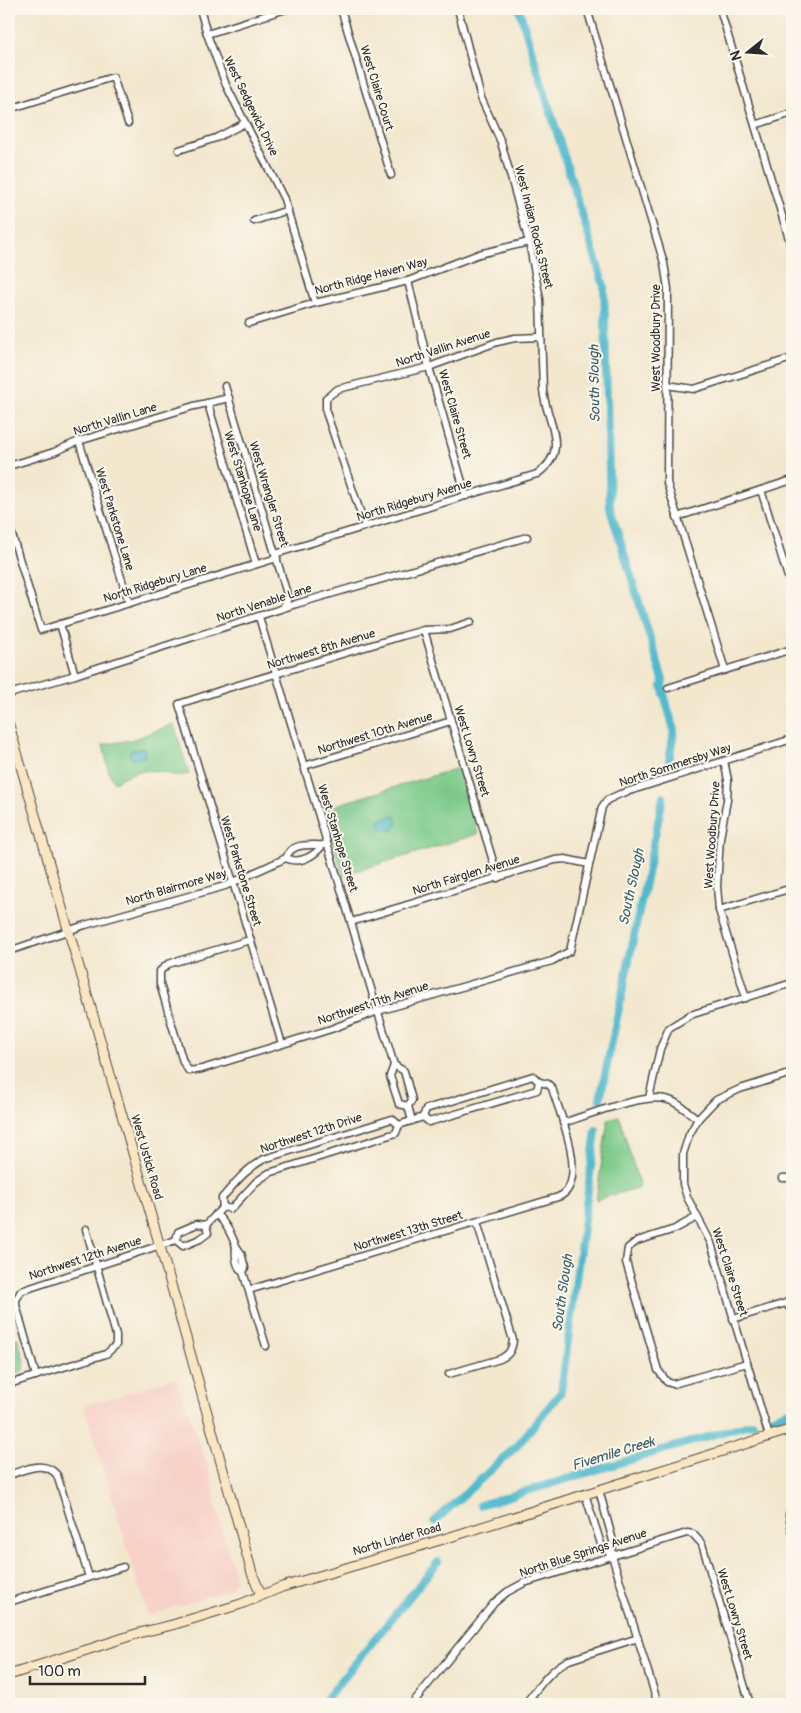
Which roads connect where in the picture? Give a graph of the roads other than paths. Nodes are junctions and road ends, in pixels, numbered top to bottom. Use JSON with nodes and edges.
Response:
{"nodes":[{"id":1,"x":12,"y":9,"type":"edge"},
{"id":2,"x":200,"y":9,"type":"edge"},
{"id":3,"x":286,"y":9,"type":"edge"},
{"id":4,"x":341,"y":9,"type":"edge"},
{"id":5,"x":458,"y":9,"type":"edge"},
{"id":6,"x":587,"y":9,"type":"edge"},
{"id":7,"x":720,"y":9,"type":"edge"},
{"id":8,"x":9,"y":10,"type":"edge"},
{"id":9,"x":207,"y":34,"type":"junction"},
{"id":10,"x":9,"y":108,"type":"edge"},
{"id":11,"x":792,"y":113,"type":"edge"},
{"id":12,"x":128,"y":123,"type":"dead end"},
{"id":13,"x":245,"y":123,"type":"junction"},
{"id":14,"x":755,"y":125,"type":"junction"},
{"id":15,"x":179,"y":150,"type":"dead end"},
{"id":16,"x":391,"y":175,"type":"dead end"},
{"id":17,"x":288,"y":210,"type":"junction"},
{"id":18,"x":254,"y":221,"type":"dead end"},
{"id":19,"x":529,"y":242,"type":"junction"},
{"id":20,"x":792,"y":250,"type":"edge"},
{"id":21,"x":408,"y":280,"type":"junction"},
{"id":22,"x":315,"y":303,"type":"junction"},
{"id":23,"x":249,"y":323,"type":"dead end"},
{"id":24,"x":541,"y":337,"type":"junction"},
{"id":25,"x":792,"y":358,"type":"edge"},
{"id":26,"x":430,"y":367,"type":"junction"},
{"id":27,"x":667,"y":385,"type":"junction"},
{"id":28,"x":225,"y":386,"type":"dead end"},
{"id":29,"x":229,"y":398,"type":"junction"},
{"id":30,"x":208,"y":404,"type":"junction"},
{"id":31,"x":79,"y":441,"type":"junction"},
{"id":32,"x":554,"y":457,"type":"joint"},
{"id":33,"x":9,"y":466,"type":"edge"},
{"id":34,"x":792,"y":480,"type":"edge"},
{"id":35,"x":761,"y":490,"type":"junction"},
{"id":36,"x":466,"y":496,"type":"junction"},
{"id":37,"x":677,"y":517,"type":"junction"},
{"id":38,"x":9,"y":525,"type":"edge"},
{"id":39,"x":365,"y":526,"type":"junction"},
{"id":40,"x":527,"y":537,"type":"dead end"},
{"id":41,"x":276,"y":556,"type":"junction"},
{"id":42,"x":256,"y":564,"type":"junction"},
{"id":43,"x":792,"y":590,"type":"edge"},
{"id":44,"x":129,"y":603,"type":"junction"},
{"id":45,"x":282,"y":608,"type":"junction"},
{"id":46,"x":259,"y":617,"type":"junction"},
{"id":47,"x":471,"y":622,"type":"dead end"},
{"id":48,"x":60,"y":624,"type":"junction"},
{"id":49,"x":424,"y":630,"type":"junction"},
{"id":50,"x":792,"y":649,"type":"edge"},
{"id":51,"x":725,"y":670,"type":"junction"},
{"id":52,"x":276,"y":674,"type":"junction"},
{"id":53,"x":75,"y":675,"type":"junction"},
{"id":54,"x":668,"y":688,"type":"dead end"},
{"id":55,"x":9,"y":694,"type":"edge"},
{"id":56,"x":179,"y":704,"type":"joint"},
{"id":57,"x":451,"y":721,"type":"junction"},
{"id":58,"x":9,"y":725,"type":"edge"},
{"id":59,"x":792,"y":739,"type":"edge"},
{"id":60,"x":724,"y":761,"type":"junction"},
{"id":61,"x":304,"y":766,"type":"junction"},
{"id":62,"x":325,"y":845,"type":"junction"},
{"id":63,"x":286,"y":858,"type":"junction"},
{"id":64,"x":589,"y":864,"type":"junction"},
{"id":65,"x":498,"y":878,"type":"junction"},
{"id":66,"x":233,"y":883,"type":"junction"},
{"id":67,"x":792,"y":888,"type":"edge"},
{"id":68,"x":720,"y":910,"type":"junction"},
{"id":69,"x":351,"y":922,"type":"junction"},
{"id":70,"x":69,"y":932,"type":"junction"},
{"id":71,"x":250,"y":940,"type":"junction"},
{"id":72,"x":15,"y":949,"type":"dead end"},
{"id":73,"x":565,"y":956,"type":"joint"},
{"id":74,"x":792,"y":983,"type":"edge"},
{"id":75,"x":746,"y":998,"type":"junction"},
{"id":76,"x":378,"y":1011,"type":"junction"},
{"id":77,"x":282,"y":1044,"type":"junction"},
{"id":78,"x":394,"y":1065,"type":"junction"},
{"id":79,"x":792,"y":1072,"type":"edge"},
{"id":80,"x":539,"y":1082,"type":"junction"},
{"id":81,"x":649,"y":1098,"type":"junction"},
{"id":82,"x":408,"y":1106,"type":"junction"},
{"id":83,"x":422,"y":1117,"type":"junction"},
{"id":84,"x":698,"y":1119,"type":"junction"},
{"id":85,"x":412,"y":1121,"type":"junction"},
{"id":86,"x":563,"y":1123,"type":"junction"},
{"id":87,"x":399,"y":1125,"type":"junction"},
{"id":88,"x":782,"y":1178,"type":"dead end"},
{"id":89,"x":792,"y":1178,"type":"edge"},
{"id":90,"x":223,"y":1207,"type":"junction"},
{"id":91,"x":216,"y":1214,"type":"junction"},
{"id":92,"x":697,"y":1217,"type":"junction"},
{"id":93,"x":477,"y":1222,"type":"junction"},
{"id":94,"x":206,"y":1225,"type":"junction"},
{"id":95,"x":86,"y":1229,"type":"dead end"},
{"id":96,"x":176,"y":1240,"type":"junction"},
{"id":97,"x":160,"y":1246,"type":"junction"},
{"id":98,"x":97,"y":1266,"type":"junction"},
{"id":99,"x":249,"y":1290,"type":"junction"},
{"id":100,"x":789,"y":1301,"type":"edge"},
{"id":101,"x":792,"y":1311,"type":"edge"},
{"id":102,"x":733,"y":1319,"type":"junction"},
{"id":103,"x":266,"y":1346,"type":"dead end"},
{"id":104,"x":747,"y":1363,"type":"junction"},
{"id":105,"x":449,"y":1374,"type":"dead end"},
{"id":106,"x":36,"y":1376,"type":"junction"},
{"id":107,"x":9,"y":1384,"type":"edge"},
{"id":108,"x":792,"y":1428,"type":"edge"},
{"id":109,"x":768,"y":1436,"type":"junction"},
{"id":110,"x":9,"y":1475,"type":"edge"},
{"id":111,"x":599,"y":1490,"type":"junction"},
{"id":112,"x":585,"y":1494,"type":"junction"},
{"id":113,"x":792,"y":1506,"type":"edge"},
{"id":114,"x":792,"y":1532,"type":"edge"},
{"id":115,"x":693,"y":1534,"type":"joint"},
{"id":116,"x":612,"y":1556,"type":"junction"},
{"id":117,"x":123,"y":1568,"type":"dead end"},
{"id":118,"x":89,"y":1578,"type":"junction"},
{"id":119,"x":261,"y":1595,"type":"junction"},
{"id":120,"x":9,"y":1602,"type":"edge"},
{"id":121,"x":638,"y":1638,"type":"junction"},
{"id":122,"x":9,"y":1675,"type":"edge"},
{"id":123,"x":412,"y":1704,"type":"edge"},
{"id":124,"x":525,"y":1704,"type":"edge"},
{"id":125,"x":658,"y":1704,"type":"edge"},
{"id":126,"x":750,"y":1704,"type":"edge"}],
"edges":[{"from":1,"to":8,"type":"street"},
{"from":2,"to":9,"type":"street","name":"West Sedgewick Drive"},
{"from":3,"to":9,"type":"street"},
{"from":4,"to":16,"type":"street","name":"West Claire Court"},
{"from":5,"to":19,"type":"street","name":"West Indian Rocks Street"},
{"from":6,"to":27,"type":"street","name":"West Woodbury Drive"},
{"from":7,"to":14,"type":"street"},
{"from":9,"to":13,"type":"street","name":"West Sedgewick Drive"},
{"from":10,"to":12,"type":"street"},
{"from":11,"to":14,"type":"street"},
{"from":13,"to":15,"type":"street"},
{"from":13,"to":17,"type":"street","name":"West Sedgewick Drive"},
{"from":14,"to":20,"type":"street"},
{"from":17,"to":18,"type":"street"},
{"from":17,"to":22,"type":"street","name":"West Sedgewick Drive"},
{"from":19,"to":21,"type":"street","name":"North Ridge Haven Way"},
{"from":19,"to":24,"type":"street","name":"West Indian Rocks Street"},
{"from":21,"to":22,"type":"street","name":"North Ridge Haven Way"},
{"from":21,"to":26,"type":"street","name":"West Claire Street"},
{"from":22,"to":23,"type":"street","name":"North Ridge Haven Way"},
{"from":24,"to":26,"type":"street","name":"North Vallin Avenue"},
{"from":24,"to":32,"type":"street","name":"West Indian Rocks Street"},
{"from":25,"to":27,"type":"street"},
{"from":26,"to":36,"type":"street","name":"West Claire Street"},
{"from":26,"to":39,"type":"street","name":"North Vallin Avenue"},
{"from":27,"to":37,"type":"street","name":"West Woodbury Drive"},
{"from":28,"to":29,"type":"street","name":"West Wrangler Street"},
{"from":29,"to":30,"type":"street","name":"North Vallin Lane"},
{"from":29,"to":41,"type":"street","name":"West Wrangler Street"},
{"from":30,"to":31,"type":"street","name":"North Vallin Lane"},
{"from":30,"to":42,"type":"street","name":"West Stanhope Lane"},
{"from":31,"to":33,"type":"street","name":"North Vallin Lane"},
{"from":31,"to":44,"type":"street","name":"West Parkstone Lane"},
{"from":32,"to":36,"type":"street","name":"North Ridgebury Avenue"},
{"from":34,"to":35,"type":"street"},
{"from":35,"to":37,"type":"street"},
{"from":35,"to":43,"type":"street"},
{"from":36,"to":39,"type":"street","name":"North Ridgebury Avenue"},
{"from":37,"to":51,"type":"street","name":"West Woodbury Drive"},
{"from":38,"to":48,"type":"street","name":"North Ridgebury Lane"},
{"from":39,"to":41,"type":"street","name":"North Ridgebury Avenue"},
{"from":40,"to":45,"type":"street","name":"North Venable Lane"},
{"from":41,"to":42,"type":"street","name":"North Ridgebury Lane"},
{"from":41,"to":45,"type":"street","name":"West Wrangler Street"},
{"from":42,"to":44,"type":"street","name":"North Ridgebury Lane"},
{"from":44,"to":48,"type":"street","name":"North Ridgebury Lane"},
{"from":45,"to":46,"type":"street","name":"North Venable Lane"},
{"from":46,"to":52,"type":"street","name":"West Stanhope Street"},
{"from":46,"to":53,"type":"street","name":"North Venable Lane"},
{"from":47,"to":49,"type":"street","name":"Northwest 8th Avenue"},
{"from":48,"to":53,"type":"street"},
{"from":49,"to":52,"type":"street","name":"Northwest 8th Avenue"},
{"from":49,"to":57,"type":"street","name":"West Lowry Street"},
{"from":50,"to":51,"type":"street"},
{"from":51,"to":54,"type":"street"},
{"from":52,"to":56,"type":"street","name":"Northwest 8th Avenue"},
{"from":52,"to":61,"type":"street","name":"West Stanhope Street"},
{"from":53,"to":55,"type":"street","name":"North Venable Lane"},
{"from":56,"to":66,"type":"street","name":"West Parkstone Street"},
{"from":57,"to":61,"type":"street","name":"Northwest 10th Avenue"},
{"from":57,"to":65,"type":"street","name":"West Lowry Street"},
{"from":58,"to":70,"type":"main road","name":"West Ustick Road"},
{"from":59,"to":60,"type":"street","name":"North Sommersby Way"},
{"from":60,"to":64,"type":"street","name":"North Sommersby Way"},
{"from":60,"to":68,"type":"street","name":"West Woodbury Drive"},
{"from":61,"to":62,"type":"street","name":"West Stanhope Street"},
{"from":62,"to":63,"type":"street","name":"North Blairmore Way"},
{"from":62,"to":63,"type":"street","name":"North Blairmore Way"},
{"from":62,"to":69,"type":"street","name":"West Stanhope Street"},
{"from":63,"to":66,"type":"street","name":"North Blairmore Way"},
{"from":64,"to":65,"type":"street","name":"North Fairglen Avenue"},
{"from":64,"to":73,"type":"street","name":"North Sommersby Way"},
{"from":65,"to":69,"type":"street","name":"North Fairglen Avenue"},
{"from":66,"to":70,"type":"street","name":"North Blairmore Way"},
{"from":66,"to":71,"type":"street","name":"West Parkstone Street"},
{"from":67,"to":68,"type":"street"},
{"from":68,"to":75,"type":"street","name":"West Woodbury Drive"},
{"from":69,"to":76,"type":"street","name":"West Stanhope Street"},
{"from":70,"to":72,"type":"street","name":"North Blairmore Way"},
{"from":70,"to":97,"type":"main road","name":"West Ustick Road"},
{"from":71,"to":77,"type":"street","name":"West Parkstone Street"},
{"from":71,"to":77,"type":"street","name":"Northwest 11th Avenue"},
{"from":73,"to":76,"type":"street","name":"Northwest 11th Avenue"},
{"from":74,"to":75,"type":"street"},
{"from":75,"to":81,"type":"street"},
{"from":76,"to":77,"type":"street","name":"Northwest 11th Avenue"},
{"from":76,"to":78,"type":"street","name":"West Stanhope Street"},
{"from":78,"to":82,"type":"street","name":"West Stanhope Street"},
{"from":78,"to":82,"type":"street","name":"West Stanhope Street"},
{"from":79,"to":84,"type":"street"},
{"from":80,"to":83,"type":"street","name":"Northwest 12th Drive"},
{"from":80,"to":83,"type":"street","name":"Northwest 12th Drive"},
{"from":80,"to":86,"type":"street"},
{"from":81,"to":84,"type":"street"},
{"from":81,"to":86,"type":"street"},
{"from":82,"to":85,"type":"street","name":"West Stanhope Street"},
{"from":83,"to":85,"type":"street","name":"Northwest 12th Drive"},
{"from":84,"to":92,"type":"street","name":"West Claire Street"},
{"from":85,"to":87,"type":"street","name":"Northwest 12th Drive"},
{"from":86,"to":93,"type":"street","name":"Northwest 13th Street"},
{"from":87,"to":90,"type":"street","name":"Northwest 12th Drive"},
{"from":87,"to":90,"type":"street","name":"Northwest 12th Drive"},
{"from":88,"to":89,"type":"street"},
{"from":90,"to":91,"type":"street","name":"Northwest 12th Drive"},
{"from":91,"to":94,"type":"street","name":"Northwest 12th Drive"},
{"from":91,"to":99,"type":"street"},
{"from":92,"to":102,"type":"street","name":"West Claire Street"},
{"from":92,"to":104,"type":"street"},
{"from":93,"to":99,"type":"street","name":"Northwest 13th Street"},
{"from":93,"to":105,"type":"street"},
{"from":94,"to":96,"type":"street","name":"Northwest 12th Drive"},
{"from":94,"to":96,"type":"street","name":"Northwest 12th Drive"},
{"from":95,"to":98,"type":"street"},
{"from":96,"to":97,"type":"street","name":"Northwest 12th Drive"},
{"from":97,"to":98,"type":"street","name":"Northwest 12th Avenue"},
{"from":97,"to":119,"type":"main road","name":"West Ustick Road"},
{"from":98,"to":106,"type":"street"},
{"from":98,"to":106,"type":"street","name":"Northwest 12th Avenue"},
{"from":99,"to":103,"type":"street"},
{"from":100,"to":101,"type":"street"},
{"from":100,"to":102,"type":"street"},
{"from":102,"to":104,"type":"street","name":"West Claire Street"},
{"from":104,"to":109,"type":"street","name":"West Claire Street"},
{"from":106,"to":107,"type":"street"},
{"from":108,"to":109,"type":"main road","name":"North Linder Road"},
{"from":109,"to":111,"type":"main road","name":"North Linder Road"},
{"from":110,"to":118,"type":"street"},
{"from":111,"to":112,"type":"main road","name":"North Linder Road"},
{"from":111,"to":116,"type":"street"},
{"from":112,"to":116,"type":"street"},
{"from":112,"to":119,"type":"main road","name":"North Linder Road"},
{"from":113,"to":114,"type":"street"},
{"from":115,"to":116,"type":"street","name":"North Blue Springs Avenue"},
{"from":115,"to":126,"type":"street","name":"West Lowry Street"},
{"from":116,"to":121,"type":"street"},
{"from":116,"to":123,"type":"street","name":"North Blue Springs Avenue"},
{"from":117,"to":118,"type":"street"},
{"from":118,"to":120,"type":"street"},
{"from":119,"to":122,"type":"main road","name":"North Linder Road"},
{"from":121,"to":124,"type":"street"},
{"from":121,"to":125,"type":"street"}]}
